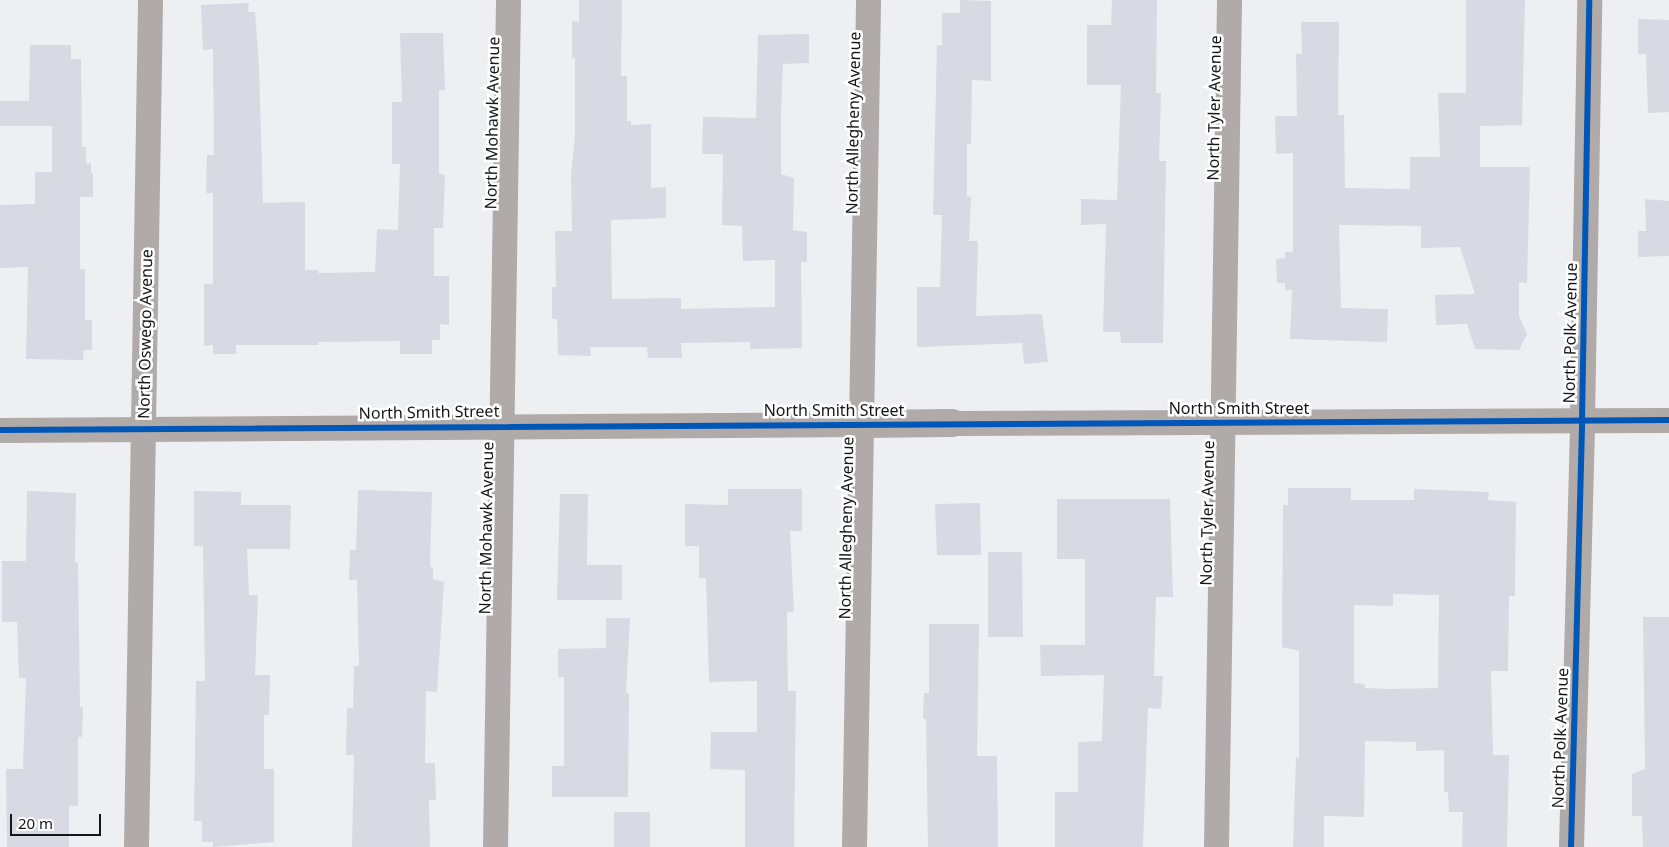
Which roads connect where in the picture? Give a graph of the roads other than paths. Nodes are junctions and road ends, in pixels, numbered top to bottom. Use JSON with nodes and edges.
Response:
{"nodes":[{"id":1,"x":150,"y":0,"type":"edge"},
{"id":2,"x":508,"y":0,"type":"edge"},
{"id":3,"x":868,"y":0,"type":"edge"},
{"id":4,"x":1229,"y":0,"type":"edge"},
{"id":5,"x":1589,"y":0,"type":"edge"},
{"id":6,"x":1582,"y":420,"type":"junction"},
{"id":7,"x":1669,"y":420,"type":"edge"},
{"id":8,"x":1222,"y":422,"type":"junction"},
{"id":9,"x":952,"y":423,"type":"joint"},
{"id":10,"x":861,"y":424,"type":"junction"},
{"id":11,"x":502,"y":426,"type":"junction"},
{"id":12,"x":143,"y":429,"type":"junction"},
{"id":13,"x":0,"y":430,"type":"edge"},
{"id":14,"x":136,"y":847,"type":"edge"},
{"id":15,"x":495,"y":847,"type":"edge"},
{"id":16,"x":854,"y":847,"type":"edge"},
{"id":17,"x":1216,"y":847,"type":"edge"},
{"id":18,"x":1570,"y":847,"type":"edge"}],
"edges":[{"from":1,"to":12,"type":"street","name":"North Oswego Avenue"},
{"from":2,"to":11,"type":"street","name":"North Mohawk Avenue"},
{"from":3,"to":10,"type":"street","name":"North Allegheny Avenue"},
{"from":4,"to":8,"type":"street","name":"North Tyler Avenue"},
{"from":5,"to":6,"type":"street","name":"North Polk Avenue"},
{"from":6,"to":7,"type":"street","name":"North Smith Street"},
{"from":6,"to":8,"type":"street","name":"North Smith Street"},
{"from":6,"to":18,"type":"street","name":"North Polk Avenue"},
{"from":8,"to":9,"type":"street","name":"North Smith Street"},
{"from":8,"to":17,"type":"street","name":"North Tyler Avenue"},
{"from":9,"to":10,"type":"street","name":"North Smith Street"},
{"from":10,"to":11,"type":"street","name":"North Smith Street"},
{"from":10,"to":16,"type":"street","name":"North Allegheny Avenue"},
{"from":11,"to":12,"type":"street","name":"North Smith Street"},
{"from":11,"to":15,"type":"street","name":"North Mohawk Avenue"},
{"from":12,"to":13,"type":"street","name":"North Smith Street"},
{"from":12,"to":14,"type":"street","name":"North Oswego Avenue"}]}
